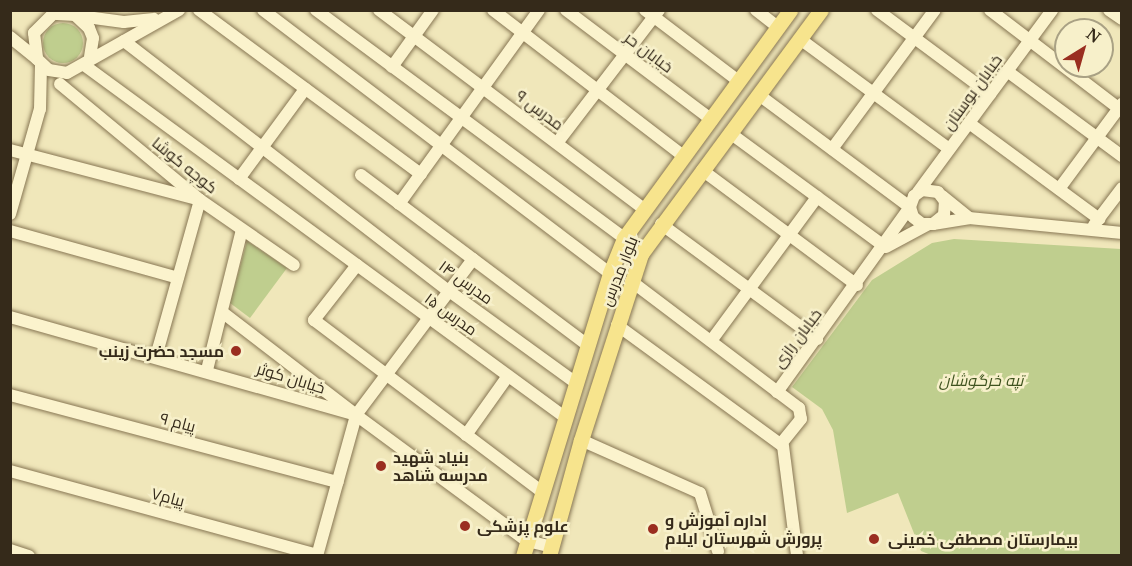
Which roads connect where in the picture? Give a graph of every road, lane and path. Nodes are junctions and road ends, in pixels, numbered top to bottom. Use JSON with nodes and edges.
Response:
{"nodes":[{"id":1,"x":39,"y":10,"type":"edge"},
{"id":2,"x":179,"y":10,"type":"edge"},
{"id":3,"x":199,"y":10,"type":"edge"},
{"id":4,"x":263,"y":10,"type":"edge"},
{"id":5,"x":316,"y":10,"type":"edge"},
{"id":6,"x":379,"y":10,"type":"edge"},
{"id":7,"x":433,"y":10,"type":"edge"},
{"id":8,"x":493,"y":10,"type":"edge"},
{"id":9,"x":538,"y":10,"type":"edge"},
{"id":10,"x":566,"y":10,"type":"edge"},
{"id":11,"x":756,"y":10,"type":"edge"},
{"id":12,"x":790,"y":10,"type":"edge"},
{"id":13,"x":821,"y":10,"type":"edge"},
{"id":14,"x":877,"y":10,"type":"edge"},
{"id":15,"x":935,"y":10,"type":"edge"},
{"id":16,"x":990,"y":10,"type":"edge"},
{"id":17,"x":1052,"y":10,"type":"edge"},
{"id":18,"x":1109,"y":10,"type":"edge"},
{"id":19,"x":653,"y":13,"type":"edge"},
{"id":20,"x":53,"y":14,"type":"junction"},
{"id":21,"x":75,"y":15,"type":"junction"},
{"id":22,"x":158,"y":19,"type":"junction"},
{"id":23,"x":1122,"y":20,"type":"edge"},
{"id":24,"x":778,"y":27,"type":"junction"},
{"id":25,"x":522,"y":33,"type":"junction"},
{"id":26,"x":10,"y":37,"type":"edge"},
{"id":27,"x":414,"y":37,"type":"junction"},
{"id":28,"x":915,"y":38,"type":"junction"},
{"id":29,"x":800,"y":39,"type":"junction"},
{"id":30,"x":1030,"y":40,"type":"junction"},
{"id":31,"x":124,"y":41,"type":"junction"},
{"id":32,"x":625,"y":55,"type":"junction"},
{"id":33,"x":39,"y":62,"type":"junction"},
{"id":34,"x":83,"y":64,"type":"junction"},
{"id":35,"x":392,"y":67,"type":"junction"},
{"id":36,"x":1007,"y":71,"type":"junction"},
{"id":37,"x":740,"y":81,"type":"junction"},
{"id":38,"x":60,"y":84,"type":"junction"},
{"id":39,"x":305,"y":88,"type":"junction"},
{"id":40,"x":483,"y":88,"type":"junction"},
{"id":41,"x":598,"y":90,"type":"junction"},
{"id":42,"x":874,"y":94,"type":"junction"},
{"id":43,"x":990,"y":94,"type":"junction"},
{"id":44,"x":759,"y":95,"type":"junction"},
{"id":45,"x":1120,"y":107,"type":"edge"},
{"id":46,"x":40,"y":109,"type":"junction"},
{"id":47,"x":461,"y":118,"type":"junction"},
{"id":48,"x":712,"y":120,"type":"junction"},
{"id":49,"x":969,"y":123,"type":"junction"},
{"id":50,"x":730,"y":133,"type":"junction"},
{"id":51,"x":1096,"y":138,"type":"junction"},
{"id":52,"x":557,"y":143,"type":"junction"},
{"id":53,"x":441,"y":145,"type":"junction"},
{"id":54,"x":262,"y":148,"type":"junction"},
{"id":55,"x":832,"y":149,"type":"junction"},
{"id":56,"x":949,"y":149,"type":"junction"},
{"id":57,"x":10,"y":150,"type":"edge"},
{"id":58,"x":27,"y":154,"type":"junction"},
{"id":59,"x":683,"y":156,"type":"junction"},
{"id":60,"x":1122,"y":156,"type":"edge"},
{"id":61,"x":702,"y":170,"type":"junction"},
{"id":62,"x":421,"y":174,"type":"junction"},
{"id":63,"x":361,"y":175,"type":"dead end"},
{"id":64,"x":239,"y":179,"type":"junction"},
{"id":65,"x":1122,"y":188,"type":"edge"},
{"id":66,"x":1059,"y":189,"type":"junction"},
{"id":67,"x":918,"y":192,"type":"junction"},
{"id":68,"x":942,"y":196,"type":"junction"},
{"id":69,"x":817,"y":197,"type":"junction"},
{"id":70,"x":200,"y":200,"type":"junction"},
{"id":71,"x":399,"y":204,"type":"junction"},
{"id":72,"x":910,"y":207,"type":"junction"},
{"id":73,"x":645,"y":210,"type":"junction"},
{"id":74,"x":10,"y":214,"type":"edge"},
{"id":75,"x":969,"y":218,"type":"junction"},
{"id":76,"x":1099,"y":219,"type":"junction"},
{"id":77,"x":661,"y":224,"type":"junction"},
{"id":78,"x":930,"y":224,"type":"junction"},
{"id":79,"x":242,"y":230,"type":"junction"},
{"id":80,"x":10,"y":231,"type":"edge"},
{"id":81,"x":1090,"y":231,"type":"junction"},
{"id":82,"x":1122,"y":233,"type":"edge"},
{"id":83,"x":790,"y":235,"type":"junction"},
{"id":84,"x":624,"y":238,"type":"junction"},
{"id":85,"x":885,"y":247,"type":"junction"},
{"id":86,"x":473,"y":259,"type":"junction"},
{"id":87,"x":294,"y":265,"type":"dead end"},
{"id":88,"x":357,"y":265,"type":"junction"},
{"id":89,"x":610,"y":273,"type":"junction"},
{"id":90,"x":178,"y":278,"type":"junction"},
{"id":91,"x":631,"y":281,"type":"junction"},
{"id":92,"x":857,"y":285,"type":"junction"},
{"id":93,"x":749,"y":289,"type":"junction"},
{"id":94,"x":449,"y":291,"type":"junction"},
{"id":95,"x":222,"y":312,"type":"junction"},
{"id":96,"x":10,"y":317,"type":"edge"},
{"id":97,"x":429,"y":318,"type":"junction"},
{"id":98,"x":616,"y":325,"type":"junction"},
{"id":99,"x":817,"y":339,"type":"junction"},
{"id":100,"x":711,"y":341,"type":"junction"},
{"id":101,"x":589,"y":346,"type":"junction"},
{"id":102,"x":156,"y":357,"type":"junction"},
{"id":103,"x":207,"y":370,"type":"junction"},
{"id":104,"x":386,"y":375,"type":"junction"},
{"id":105,"x":508,"y":376,"type":"junction"},
{"id":106,"x":576,"y":382,"type":"junction"},
{"id":107,"x":777,"y":392,"type":"junction"},
{"id":108,"x":10,"y":395,"type":"edge"},
{"id":109,"x":356,"y":415,"type":"junction"},
{"id":110,"x":566,"y":418,"type":"junction"},
{"id":111,"x":466,"y":435,"type":"junction"},
{"id":112,"x":581,"y":440,"type":"junction"},
{"id":113,"x":781,"y":444,"type":"junction"},
{"id":114,"x":10,"y":471,"type":"edge"},
{"id":115,"x":338,"y":482,"type":"junction"},
{"id":116,"x":541,"y":491,"type":"junction"},
{"id":117,"x":525,"y":548,"type":"edge"},
{"id":118,"x":10,"y":549,"type":"edge"},
{"id":119,"x":718,"y":550,"type":"dead end"},
{"id":120,"x":551,"y":551,"type":"edge"},
{"id":121,"x":29,"y":555,"type":"edge"},
{"id":122,"x":317,"y":555,"type":"edge"},
{"id":123,"x":797,"y":555,"type":"edge"}],
"edges":[{"from":1,"to":20,"type":"street"},
{"from":2,"to":22,"type":"street"},
{"from":3,"to":39,"type":"street"},
{"from":4,"to":53,"type":"street"},
{"from":5,"to":35,"type":"street"},
{"from":6,"to":27,"type":"street","name":"مدرس ۹"},
{"from":7,"to":27,"type":"street"},
{"from":8,"to":25,"type":"street"},
{"from":9,"to":25,"type":"street"},
{"from":10,"to":32,"type":"street","name":"خیابان حر"},
{"from":11,"to":24,"type":"street"},
{"from":12,"to":24,"type":"main road","name":"بلوار مدرس"},
{"from":13,"to":29,"type":"main road","name":"بلوار مدرس"},
{"from":14,"to":28,"type":"street"},
{"from":15,"to":28,"type":"street"},
{"from":16,"to":30,"type":"street"},
{"from":17,"to":30,"type":"street","name":"خیابان بوستان"},
{"from":18,"to":23,"type":"street"},
{"from":19,"to":32,"type":"street"},
{"from":19,"to":37,"type":"street"},
{"from":20,"to":21,"type":"street"},
{"from":20,"to":33,"type":"street"},
{"from":21,"to":22,"type":"street"},
{"from":21,"to":34,"type":"street"},
{"from":22,"to":31,"type":"street"},
{"from":24,"to":37,"type":"main road","name":"بلوار مدرس"},
{"from":25,"to":40,"type":"street"},
{"from":25,"to":41,"type":"street"},
{"from":26,"to":33,"type":"street"},
{"from":27,"to":35,"type":"street"},
{"from":27,"to":40,"type":"street","name":"مدرس ۹"},
{"from":28,"to":42,"type":"street"},
{"from":28,"to":43,"type":"street"},
{"from":29,"to":42,"type":"street"},
{"from":29,"to":44,"type":"main road","name":"بلوار مدرس"},
{"from":30,"to":36,"type":"street","name":"خیابان بوستان"},
{"from":30,"to":45,"type":"street"},
{"from":31,"to":34,"type":"street"},
{"from":31,"to":54,"type":"street","name":"مدرس ۱۴"},
{"from":32,"to":41,"type":"street"},
{"from":32,"to":48,"type":"street","name":"خیابان حر"},
{"from":33,"to":34,"type":"street"},
{"from":33,"to":46,"type":"street"},
{"from":34,"to":38,"type":"street"},
{"from":34,"to":64,"type":"street","name":"مدرس ۱۵"},
{"from":35,"to":47,"type":"street"},
{"from":36,"to":43,"type":"street","name":"خیابان بوستان"},
{"from":36,"to":51,"type":"street"},
{"from":37,"to":48,"type":"main road","name":"بلوار مدرس"},
{"from":38,"to":46,"type":"street"},
{"from":38,"to":70,"type":"street","name":"کوچه کوشا"},
{"from":39,"to":54,"type":"street"},
{"from":39,"to":62,"type":"street"},
{"from":40,"to":47,"type":"street"},
{"from":40,"to":52,"type":"street","name":"مدرس ۹"},
{"from":41,"to":52,"type":"street"},
{"from":41,"to":59,"type":"street"},
{"from":42,"to":55,"type":"street"},
{"from":42,"to":56,"type":"street"},
{"from":43,"to":49,"type":"street","name":"خیابان بوستان"},
{"from":44,"to":50,"type":"main road","name":"بلوار مدرس"},
{"from":44,"to":55,"type":"street"},
{"from":45,"to":51,"type":"street"},
{"from":46,"to":58,"type":"street"},
{"from":47,"to":53,"type":"street"},
{"from":47,"to":84,"type":"street"},
{"from":48,"to":50,"type":"main road"},
{"from":48,"to":59,"type":"main road","name":"بلوار مدرس"},
{"from":49,"to":56,"type":"street","name":"خیابان بوستان"},
{"from":49,"to":66,"type":"street"},
{"from":50,"to":61,"type":"main road","name":"بلوار مدرس"},
{"from":50,"to":69,"type":"street"},
{"from":51,"to":60,"type":"street"},
{"from":51,"to":66,"type":"street"},
{"from":52,"to":73,"type":"street","name":"مدرس ۹"},
{"from":53,"to":62,"type":"street"},
{"from":53,"to":89,"type":"street"},
{"from":54,"to":64,"type":"street"},
{"from":54,"to":94,"type":"street","name":"مدرس ۱۴"},
{"from":55,"to":72,"type":"street"},
{"from":56,"to":67,"type":"street","name":"خیابان بوستان"},
{"from":57,"to":58,"type":"street"},
{"from":58,"to":70,"type":"street"},
{"from":58,"to":74,"type":"street"},
{"from":59,"to":73,"type":"main road","name":"بلوار مدرس"},
{"from":61,"to":77,"type":"main road","name":"بلوار مدرس"},
{"from":61,"to":83,"type":"street"},
{"from":62,"to":71,"type":"street"},
{"from":63,"to":71,"type":"street"},
{"from":64,"to":88,"type":"street","name":"مدرس ۱۵"},
{"from":65,"to":76,"type":"street"},
{"from":66,"to":76,"type":"street"},
{"from":67,"to":68,"type":"street"},
{"from":67,"to":72,"type":"street"},
{"from":68,"to":75,"type":"street"},
{"from":68,"to":78,"type":"street"},
{"from":69,"to":83,"type":"street"},
{"from":69,"to":85,"type":"street"},
{"from":70,"to":79,"type":"street","name":"کوچه کوشا"},
{"from":70,"to":90,"type":"street"},
{"from":71,"to":86,"type":"street"},
{"from":72,"to":78,"type":"street"},
{"from":72,"to":85,"type":"street","name":"خیابان رازی"},
{"from":73,"to":84,"type":"main road","name":"بلوار مدرس"},
{"from":75,"to":78,"type":"street"},
{"from":75,"to":81,"type":"street"},
{"from":76,"to":81,"type":"street"},
{"from":77,"to":91,"type":"main road","name":"بلوار مدرس"},
{"from":77,"to":93,"type":"street"},
{"from":78,"to":85,"type":"street"},
{"from":79,"to":87,"type":"street","name":"کوچه کوشا"},
{"from":79,"to":95,"type":"street"},
{"from":80,"to":90,"type":"street"},
{"from":81,"to":82,"type":"street"},
{"from":83,"to":92,"type":"street"},
{"from":83,"to":93,"type":"street"},
{"from":84,"to":89,"type":"main road","name":"بلوار مدرس"},
{"from":85,"to":92,"type":"street","name":"خیابان رازی"},
{"from":86,"to":94,"type":"street"},
{"from":86,"to":101,"type":"street"},
{"from":88,"to":97,"type":"street","name":"مدرس ۱۵"},
{"from":88,"to":104,"type":"street"},
{"from":89,"to":101,"type":"main road","name":"بلوار مدرس"},
{"from":90,"to":102,"type":"street"},
{"from":91,"to":98,"type":"main road","name":"بلوار مدرس"},
{"from":91,"to":100,"type":"street"},
{"from":92,"to":99,"type":"street","name":"خیابان رازی"},
{"from":93,"to":99,"type":"street"},
{"from":93,"to":100,"type":"street"},
{"from":94,"to":97,"type":"street"},
{"from":94,"to":106,"type":"street","name":"مدرس ۱۴"},
{"from":95,"to":103,"type":"street"},
{"from":95,"to":109,"type":"street"},
{"from":96,"to":102,"type":"street","name":"خیابان کوثر"},
{"from":97,"to":104,"type":"street"},
{"from":97,"to":105,"type":"street","name":"مدرس ۱۵"},
{"from":98,"to":112,"type":"main road","name":"بلوار مدرس"},
{"from":98,"to":113,"type":"street"},
{"from":99,"to":107,"type":"street","name":"خیابان رازی"},
{"from":100,"to":107,"type":"street"},
{"from":101,"to":106,"type":"main road","name":"بلوار مدرس"},
{"from":102,"to":103,"type":"street","name":"خیابان کوثر"},
{"from":103,"to":109,"type":"street","name":"خیابان کوثر"},
{"from":104,"to":109,"type":"street"},
{"from":104,"to":111,"type":"street"},
{"from":105,"to":110,"type":"street","name":"مدرس ۱۵"},
{"from":105,"to":111,"type":"street"},
{"from":106,"to":110,"type":"main road","name":"بلوار مدرس"},
{"from":107,"to":113,"type":"street","name":"خیابان رازی"},
{"from":108,"to":115,"type":"street","name":"پیام ۹"},
{"from":109,"to":115,"type":"street"},
{"from":109,"to":117,"type":"street","name":"خیابان کوثر"},
{"from":110,"to":116,"type":"main road","name":"بلوار مدرس"},
{"from":111,"to":116,"type":"street"},
{"from":112,"to":119,"type":"street"},
{"from":112,"to":120,"type":"main road","name":"بلوار مدرس"},
{"from":113,"to":123,"type":"street"},
{"from":114,"to":122,"type":"street","name":"پیام۷"},
{"from":115,"to":122,"type":"street"},
{"from":116,"to":117,"type":"main road","name":"بلوار مدرس"},
{"from":117,"to":120,"type":"street"},
{"from":118,"to":121,"type":"street"}]}
